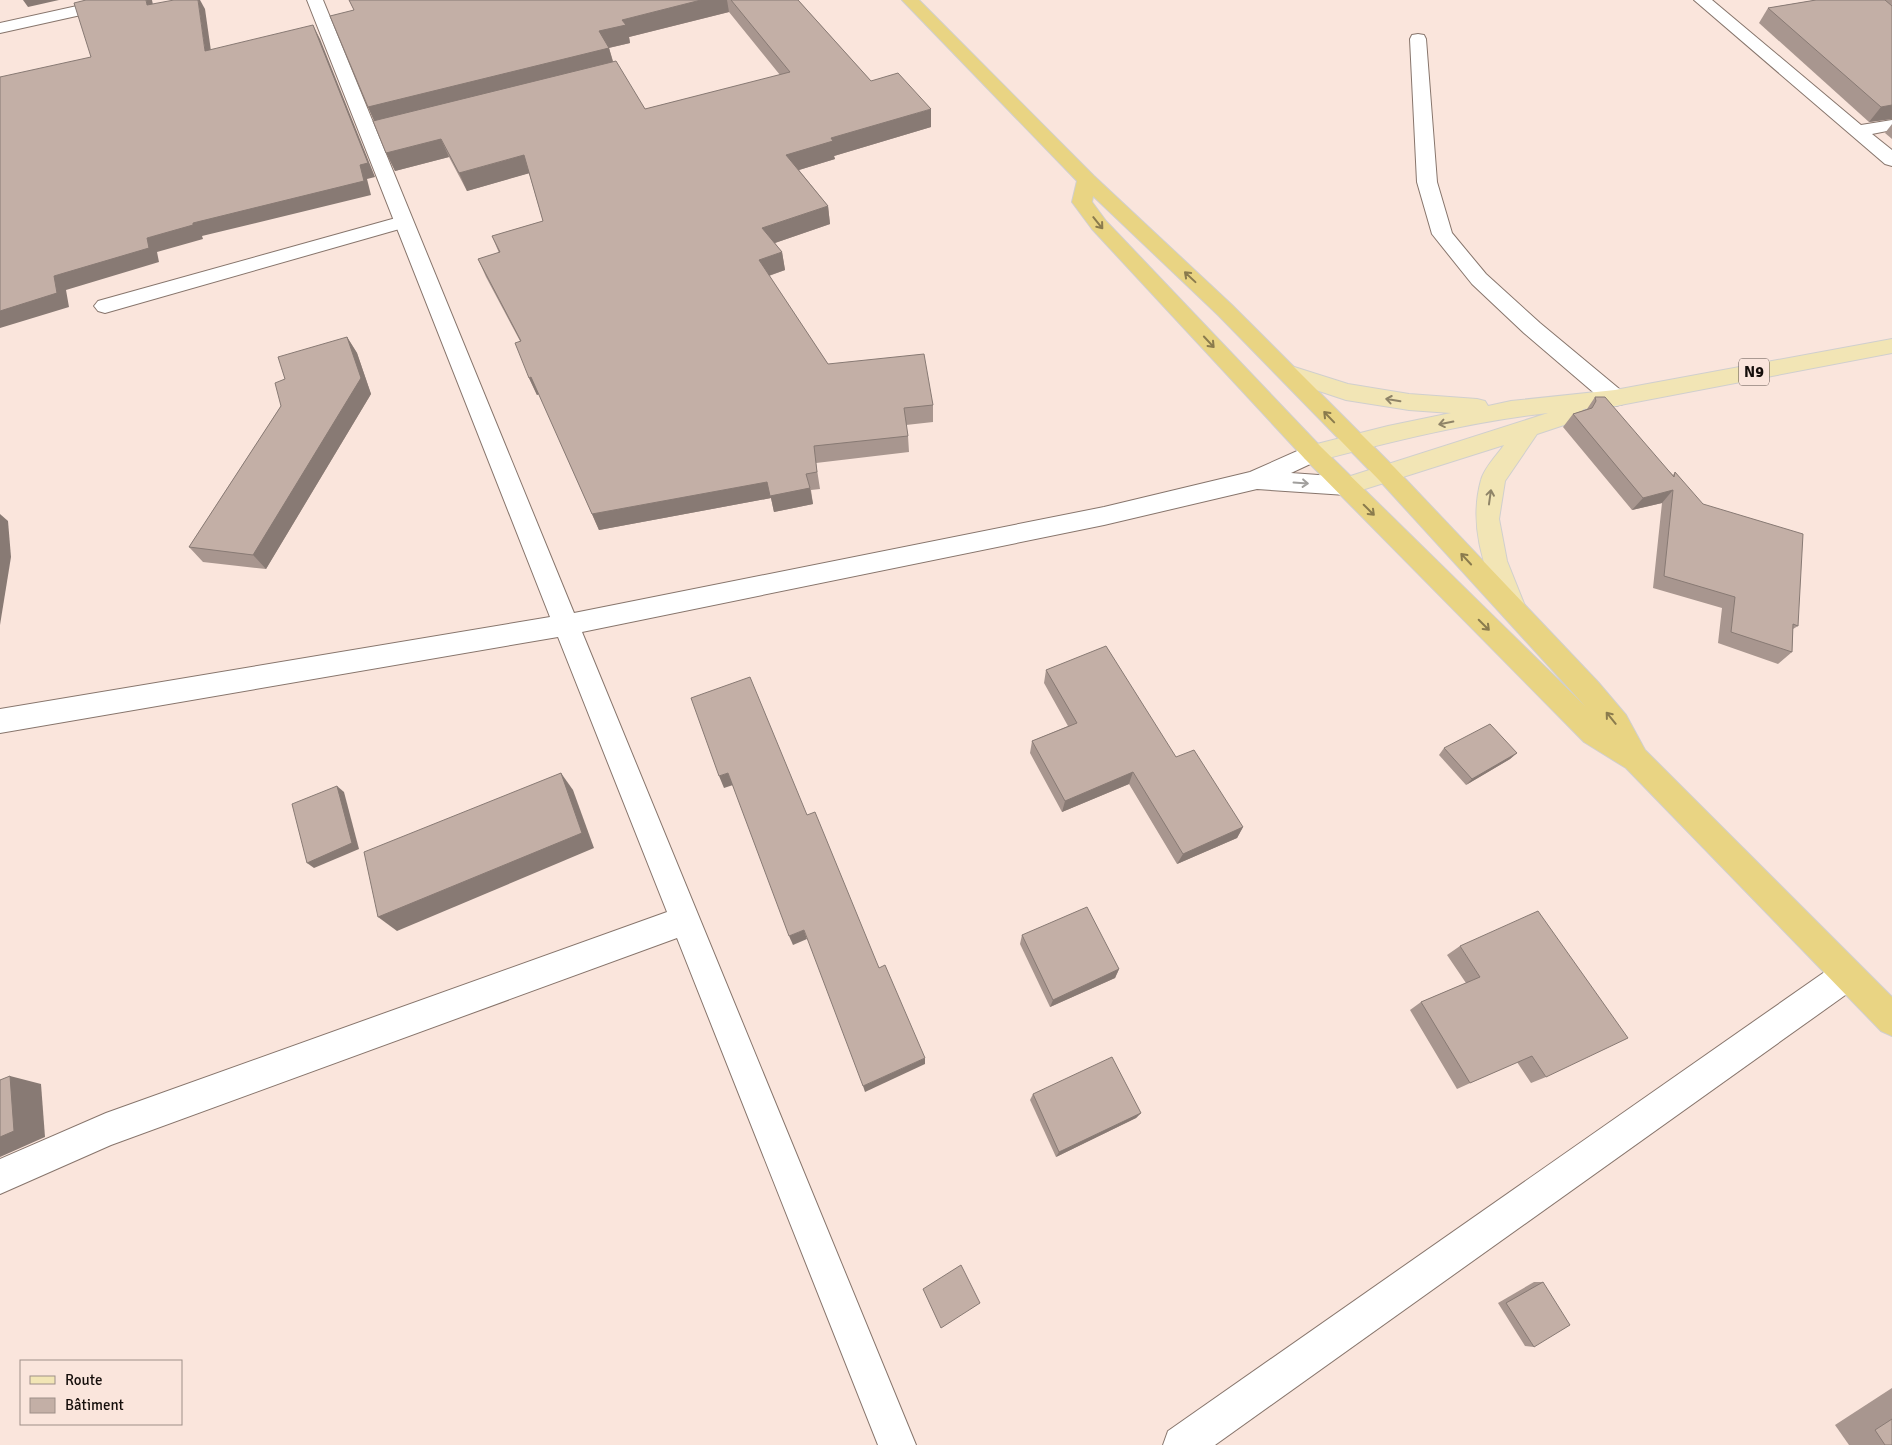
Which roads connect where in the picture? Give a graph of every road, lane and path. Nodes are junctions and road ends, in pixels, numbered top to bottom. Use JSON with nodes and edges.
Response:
{"nodes":[{"id":1,"x":126,"y":0,"type":"edge"},
{"id":2,"x":315,"y":0,"type":"edge"},
{"id":3,"x":910,"y":0,"type":"edge"},
{"id":4,"x":1702,"y":0,"type":"edge"},
{"id":5,"x":0,"y":28,"type":"edge"},
{"id":6,"x":1418,"y":39,"type":"dead end"},
{"id":7,"x":1892,"y":125,"type":"edge"},
{"id":8,"x":1858,"y":131,"type":"junction"},
{"id":9,"x":1892,"y":160,"type":"edge"},
{"id":10,"x":1088,"y":180,"type":"junction"},
{"id":11,"x":403,"y":222,"type":"junction"},
{"id":12,"x":105,"y":306,"type":"dead end"},
{"id":13,"x":1892,"y":346,"type":"edge"},
{"id":14,"x":1288,"y":373,"type":"junction"},
{"id":15,"x":1615,"y":398,"type":"junction"},
{"id":16,"x":1511,"y":409,"type":"junction"},
{"id":17,"x":1528,"y":429,"type":"junction"},
{"id":18,"x":1354,"y":442,"type":"junction"},
{"id":19,"x":1313,"y":453,"type":"junction"},
{"id":20,"x":1387,"y":474,"type":"junction"},
{"id":21,"x":1256,"y":480,"type":"junction"},
{"id":22,"x":1346,"y":486,"type":"junction"},
{"id":23,"x":1514,"y":611,"type":"junction"},
{"id":24,"x":565,"y":624,"type":"junction"},
{"id":25,"x":0,"y":721,"type":"edge"},
{"id":26,"x":1636,"y":759,"type":"junction"},
{"id":27,"x":685,"y":920,"type":"junction"},
{"id":28,"x":1846,"y":975,"type":"junction"},
{"id":29,"x":1892,"y":1020,"type":"edge"},
{"id":30,"x":0,"y":1177,"type":"edge"},
{"id":31,"x":897,"y":1445,"type":"edge"},
{"id":32,"x":1182,"y":1445,"type":"edge"}],
"edges":[{"from":1,"to":5,"type":"street"},
{"from":2,"to":11,"type":"street"},
{"from":3,"to":10,"type":"highway"},
{"from":4,"to":8,"type":"street"},
{"from":6,"to":15,"type":"street"},
{"from":7,"to":8,"type":"street"},
{"from":8,"to":9,"type":"street"},
{"from":14,"to":10,"type":"highway","one_way":true},
{"from":10,"to":19,"type":"highway","one_way":true},
{"from":11,"to":12,"type":"street"},
{"from":11,"to":24,"type":"street"},
{"from":13,"to":15,"type":"main road","number":"N9"},
{"from":16,"to":14,"type":"main road","one_way":true},
{"from":18,"to":14,"type":"highway","one_way":true},
{"from":15,"to":16,"type":"main road"},
{"from":15,"to":17,"type":"main road"},
{"from":16,"to":18,"type":"main road","one_way":true},
{"from":17,"to":20,"type":"main road"},
{"from":23,"to":17,"type":"main road","one_way":true},
{"from":18,"to":19,"type":"main road"},
{"from":18,"to":20,"type":"highway"},
{"from":19,"to":21,"type":"street"},
{"from":19,"to":22,"type":"highway"},
{"from":20,"to":22,"type":"main road"},
{"from":23,"to":20,"type":"highway","one_way":true},
{"from":21,"to":22,"type":"street","one_way":true},
{"from":21,"to":24,"type":"street"},
{"from":22,"to":26,"type":"highway","one_way":true},
{"from":26,"to":23,"type":"highway","one_way":true},
{"from":24,"to":25,"type":"street"},
{"from":24,"to":27,"type":"street"},
{"from":26,"to":28,"type":"highway"},
{"from":27,"to":30,"type":"street"},
{"from":27,"to":31,"type":"street"},
{"from":28,"to":29,"type":"highway"},
{"from":28,"to":32,"type":"street"}]}
